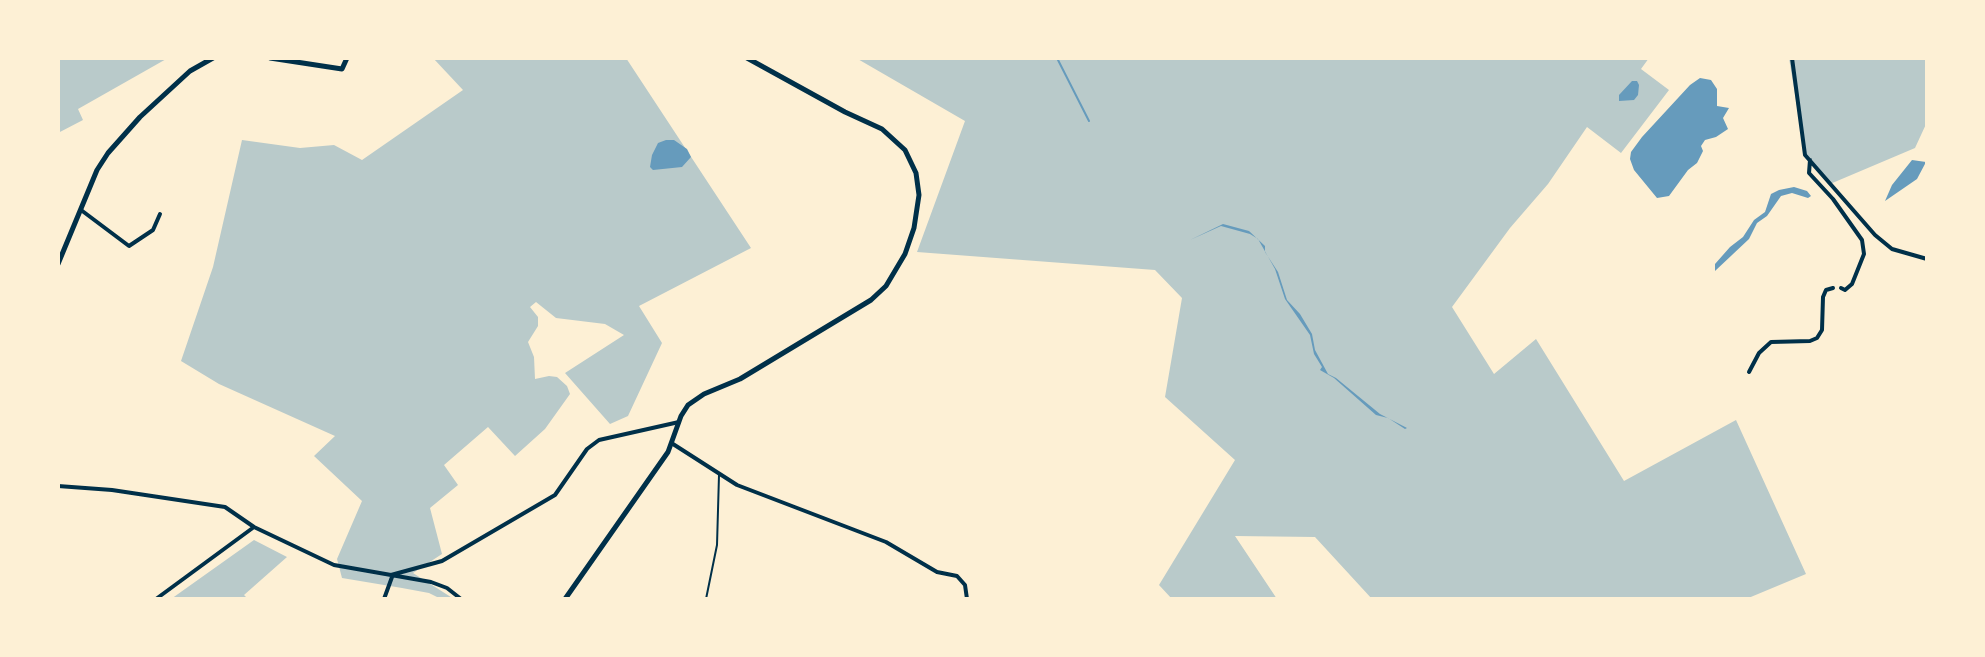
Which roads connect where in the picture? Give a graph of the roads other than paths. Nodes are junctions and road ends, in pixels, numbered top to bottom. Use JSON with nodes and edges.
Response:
{"nodes":[{"id":1,"x":213,"y":58,"type":"edge"},
{"id":2,"x":270,"y":58,"type":"edge"},
{"id":3,"x":347,"y":58,"type":"edge"},
{"id":4,"x":747,"y":58,"type":"edge"},
{"id":5,"x":1792,"y":58,"type":"edge"},
{"id":6,"x":1810,"y":160,"type":"junction"},
{"id":7,"x":81,"y":210,"type":"junction"},
{"id":8,"x":160,"y":214,"type":"dead end"},
{"id":9,"x":1927,"y":259,"type":"edge"},
{"id":10,"x":58,"y":264,"type":"edge"},
{"id":11,"x":1833,"y":288,"type":"dead end"},
{"id":12,"x":1841,"y":288,"type":"dead end"},
{"id":13,"x":1749,"y":372,"type":"dead end"},
{"id":14,"x":679,"y":422,"type":"junction"},
{"id":15,"x":673,"y":444,"type":"junction"},
{"id":16,"x":719,"y":475,"type":"junction"},
{"id":17,"x":58,"y":486,"type":"edge"},
{"id":18,"x":254,"y":527,"type":"junction"},
{"id":19,"x":389,"y":576,"type":"junction"},
{"id":20,"x":156,"y":599,"type":"edge"},
{"id":21,"x":384,"y":599,"type":"edge"},
{"id":22,"x":461,"y":599,"type":"edge"},
{"id":23,"x":565,"y":599,"type":"edge"},
{"id":24,"x":706,"y":599,"type":"edge"},
{"id":25,"x":967,"y":599,"type":"edge"}],
"edges":[{"from":1,"to":7,"type":"street"},
{"from":2,"to":3,"type":"street"},
{"from":4,"to":14,"type":"street"},
{"from":5,"to":6,"type":"street"},
{"from":6,"to":9,"type":"street"},
{"from":6,"to":12,"type":"street"},
{"from":7,"to":8,"type":"street"},
{"from":7,"to":10,"type":"street"},
{"from":11,"to":13,"type":"street"},
{"from":14,"to":15,"type":"street"},
{"from":14,"to":19,"type":"street"},
{"from":15,"to":16,"type":"street"},
{"from":15,"to":23,"type":"street"},
{"from":16,"to":24,"type":"lane"},
{"from":16,"to":25,"type":"street"},
{"from":17,"to":18,"type":"street"},
{"from":18,"to":19,"type":"street"},
{"from":18,"to":20,"type":"street"},
{"from":19,"to":21,"type":"street"},
{"from":19,"to":22,"type":"street"}]}
